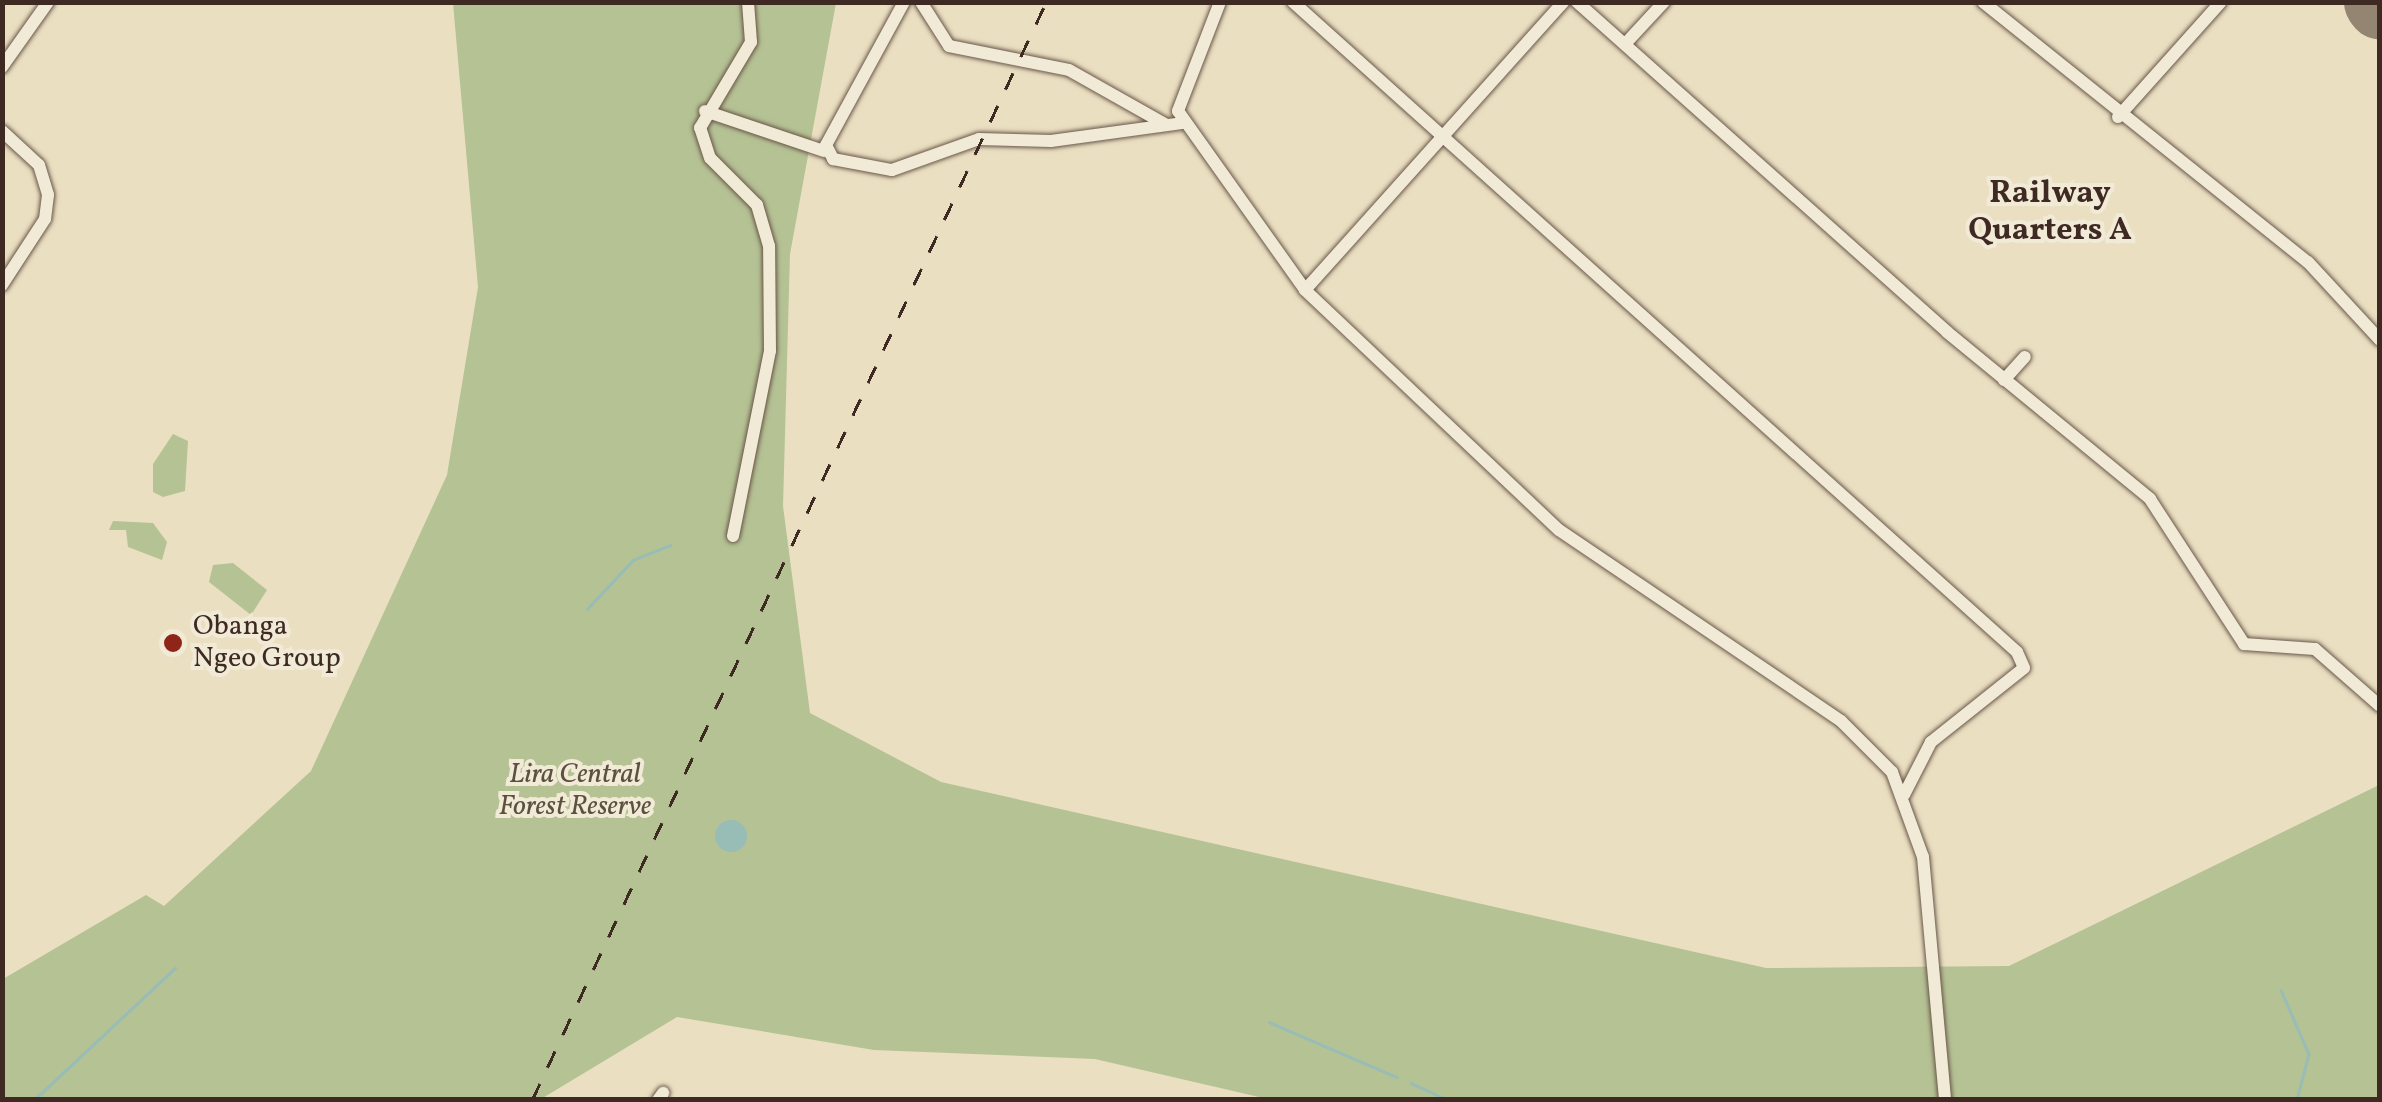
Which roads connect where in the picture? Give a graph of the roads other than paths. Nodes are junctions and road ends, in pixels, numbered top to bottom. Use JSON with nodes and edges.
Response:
{"nodes":[{"id":1,"x":48,"y":2,"type":"edge"},
{"id":2,"x":748,"y":2,"type":"edge"},
{"id":3,"x":904,"y":2,"type":"edge"},
{"id":4,"x":921,"y":2,"type":"edge"},
{"id":5,"x":1220,"y":2,"type":"edge"},
{"id":6,"x":1293,"y":2,"type":"edge"},
{"id":7,"x":1563,"y":2,"type":"edge"},
{"id":8,"x":1577,"y":2,"type":"edge"},
{"id":9,"x":1664,"y":2,"type":"edge"},
{"id":10,"x":1983,"y":2,"type":"edge"},
{"id":11,"x":2222,"y":2,"type":"edge"},
{"id":12,"x":1626,"y":43,"type":"junction"},
{"id":13,"x":2,"y":67,"type":"edge"},
{"id":14,"x":712,"y":111,"type":"junction"},
{"id":15,"x":2118,"y":117,"type":"junction"},
{"id":16,"x":1182,"y":123,"type":"junction"},
{"id":17,"x":1164,"y":124,"type":"junction"},
{"id":18,"x":2,"y":130,"type":"edge"},
{"id":19,"x":1444,"y":139,"type":"junction"},
{"id":20,"x":824,"y":151,"type":"junction"},
{"id":21,"x":2,"y":285,"type":"edge"},
{"id":22,"x":1304,"y":290,"type":"junction"},
{"id":23,"x":2380,"y":340,"type":"edge"},
{"id":24,"x":2025,"y":357,"type":"dead end"},
{"id":25,"x":2004,"y":380,"type":"junction"},
{"id":26,"x":733,"y":536,"type":"dead end"},
{"id":27,"x":2380,"y":706,"type":"edge"},
{"id":28,"x":1904,"y":795,"type":"junction"},
{"id":29,"x":1946,"y":1100,"type":"edge"}],
"edges":[{"from":1,"to":13,"type":"street"},
{"from":2,"to":14,"type":"street"},
{"from":3,"to":20,"type":"street"},
{"from":4,"to":17,"type":"street"},
{"from":5,"to":16,"type":"street"},
{"from":6,"to":19,"type":"street"},
{"from":7,"to":19,"type":"street"},
{"from":8,"to":12,"type":"street"},
{"from":9,"to":12,"type":"street"},
{"from":10,"to":15,"type":"street"},
{"from":11,"to":15,"type":"street"},
{"from":12,"to":25,"type":"street"},
{"from":14,"to":20,"type":"street"},
{"from":14,"to":26,"type":"street"},
{"from":15,"to":23,"type":"street"},
{"from":16,"to":17,"type":"street"},
{"from":16,"to":22,"type":"street"},
{"from":17,"to":20,"type":"street"},
{"from":18,"to":21,"type":"street"},
{"from":19,"to":22,"type":"street"},
{"from":19,"to":28,"type":"street"},
{"from":22,"to":28,"type":"street"},
{"from":24,"to":25,"type":"street"},
{"from":25,"to":27,"type":"street"},
{"from":28,"to":29,"type":"street"}]}
